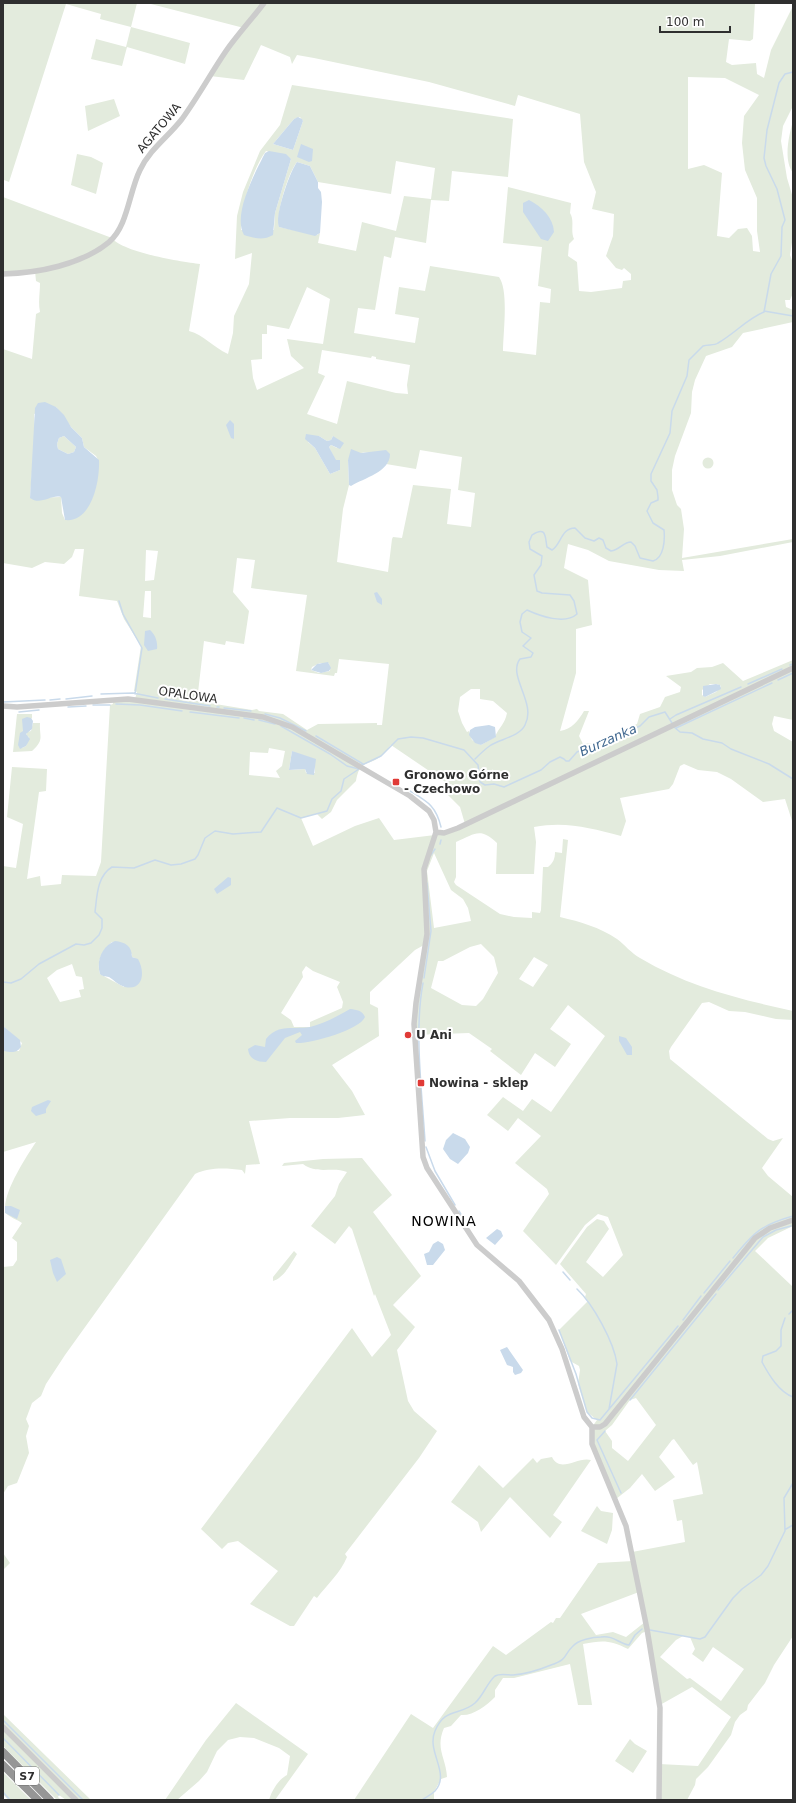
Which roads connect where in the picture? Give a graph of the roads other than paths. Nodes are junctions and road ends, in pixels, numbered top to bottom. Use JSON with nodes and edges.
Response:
{"nodes":[{"id":1,"x":264,"y":3,"type":"edge"},
{"id":2,"x":3,"y":274,"type":"edge"},
{"id":3,"x":793,"y":668,"type":"edge"},
{"id":4,"x":3,"y":706,"type":"edge"},
{"id":5,"x":436,"y":832,"type":"junction"},
{"id":6,"x":793,"y":1220,"type":"edge"},
{"id":7,"x":592,"y":1427,"type":"junction"},
{"id":8,"x":3,"y":1727,"type":"edge"},
{"id":9,"x":3,"y":1752,"type":"edge"},
{"id":10,"x":3,"y":1765,"type":"edge"},
{"id":11,"x":38,"y":1800,"type":"edge"},
{"id":12,"x":50,"y":1800,"type":"edge"},
{"id":13,"x":76,"y":1800,"type":"edge"},
{"id":14,"x":659,"y":1800,"type":"edge"}],
"edges":[{"from":1,"to":2,"type":"street","name":"AGATOWA"},
{"from":3,"to":5,"type":"street"},
{"from":4,"to":5,"type":"street","name":"OPALOWA"},
{"from":5,"to":7,"type":"street"},
{"from":6,"to":7,"type":"street"},
{"from":7,"to":14,"type":"street"},
{"from":8,"to":13,"type":"street"},
{"from":9,"to":12,"type":"highway","number":"S7"},
{"from":10,"to":11,"type":"highway","number":"S7"}]}
